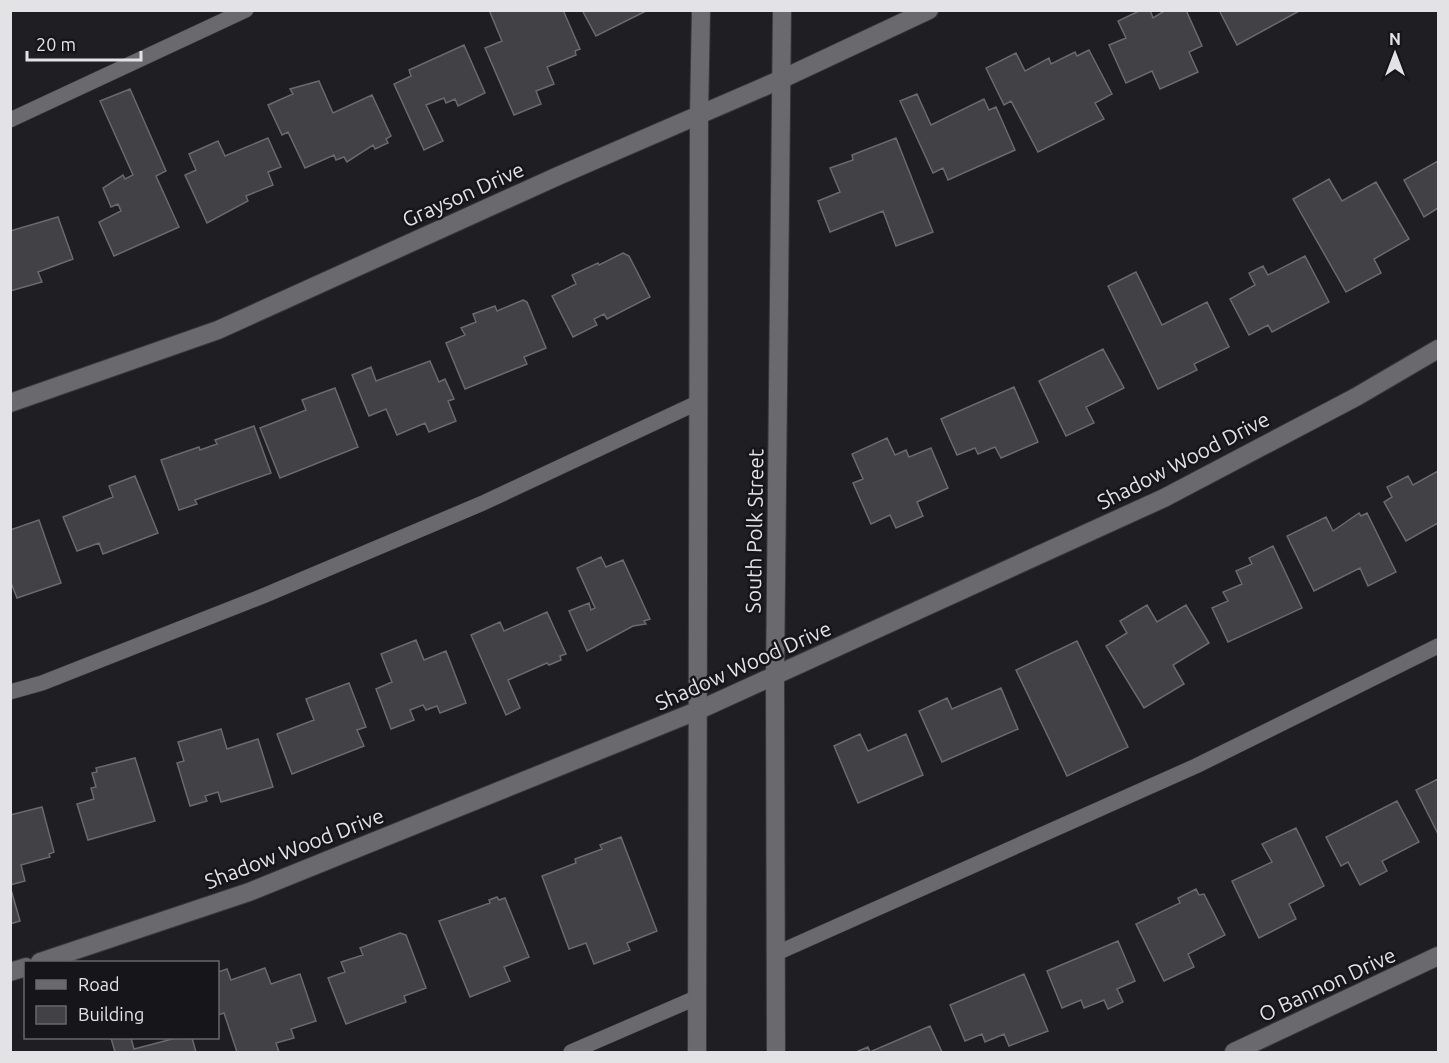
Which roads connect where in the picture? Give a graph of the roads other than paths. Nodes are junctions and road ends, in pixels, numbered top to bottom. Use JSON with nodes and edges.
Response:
{"nodes":[{"id":1,"x":246,"y":10,"type":"edge"},
{"id":2,"x":701,"y":10,"type":"edge"},
{"id":3,"x":782,"y":10,"type":"edge"},
{"id":4,"x":929,"y":10,"type":"edge"},
{"id":5,"x":782,"y":79,"type":"junction"},
{"id":6,"x":699,"y":116,"type":"junction"},
{"id":7,"x":10,"y":120,"type":"edge"},
{"id":8,"x":1438,"y":349,"type":"edge"},
{"id":9,"x":699,"y":402,"type":"junction"},
{"id":10,"x":10,"y":404,"type":"edge"},
{"id":11,"x":1438,"y":646,"type":"edge"},
{"id":12,"x":775,"y":677,"type":"junction"},
{"id":13,"x":10,"y":692,"type":"edge"},
{"id":14,"x":699,"y":710,"type":"junction"},
{"id":15,"x":777,"y":953,"type":"junction"},
{"id":16,"x":1438,"y":956,"type":"edge"},
{"id":17,"x":46,"y":961,"type":"edge"},
{"id":18,"x":698,"y":997,"type":"junction"},
{"id":19,"x":571,"y":1053,"type":"edge"},
{"id":20,"x":698,"y":1053,"type":"edge"},
{"id":21,"x":776,"y":1053,"type":"edge"},
{"id":22,"x":1234,"y":1053,"type":"edge"}],
"edges":[{"from":1,"to":7,"type":"lane"},
{"from":2,"to":6,"type":"street"},
{"from":3,"to":5,"type":"street","name":"South Polk Street"},
{"from":4,"to":5,"type":"street","name":"Grayson Drive"},
{"from":5,"to":6,"type":"street","name":"Grayson Drive"},
{"from":5,"to":12,"type":"street","name":"South Polk Street"},
{"from":6,"to":9,"type":"street"},
{"from":6,"to":10,"type":"street","name":"Grayson Drive"},
{"from":8,"to":12,"type":"street","name":"Shadow Wood Drive"},
{"from":9,"to":13,"type":"lane"},
{"from":9,"to":14,"type":"street"},
{"from":11,"to":15,"type":"lane"},
{"from":12,"to":14,"type":"street","name":"Shadow Wood Drive"},
{"from":12,"to":15,"type":"street","name":"South Polk Street"},
{"from":14,"to":17,"type":"street","name":"Shadow Wood Drive"},
{"from":14,"to":18,"type":"street"},
{"from":15,"to":21,"type":"street","name":"South Polk Street"},
{"from":16,"to":22,"type":"street","name":"O Bannon Drive"},
{"from":18,"to":19,"type":"lane"},
{"from":18,"to":20,"type":"street"}]}
